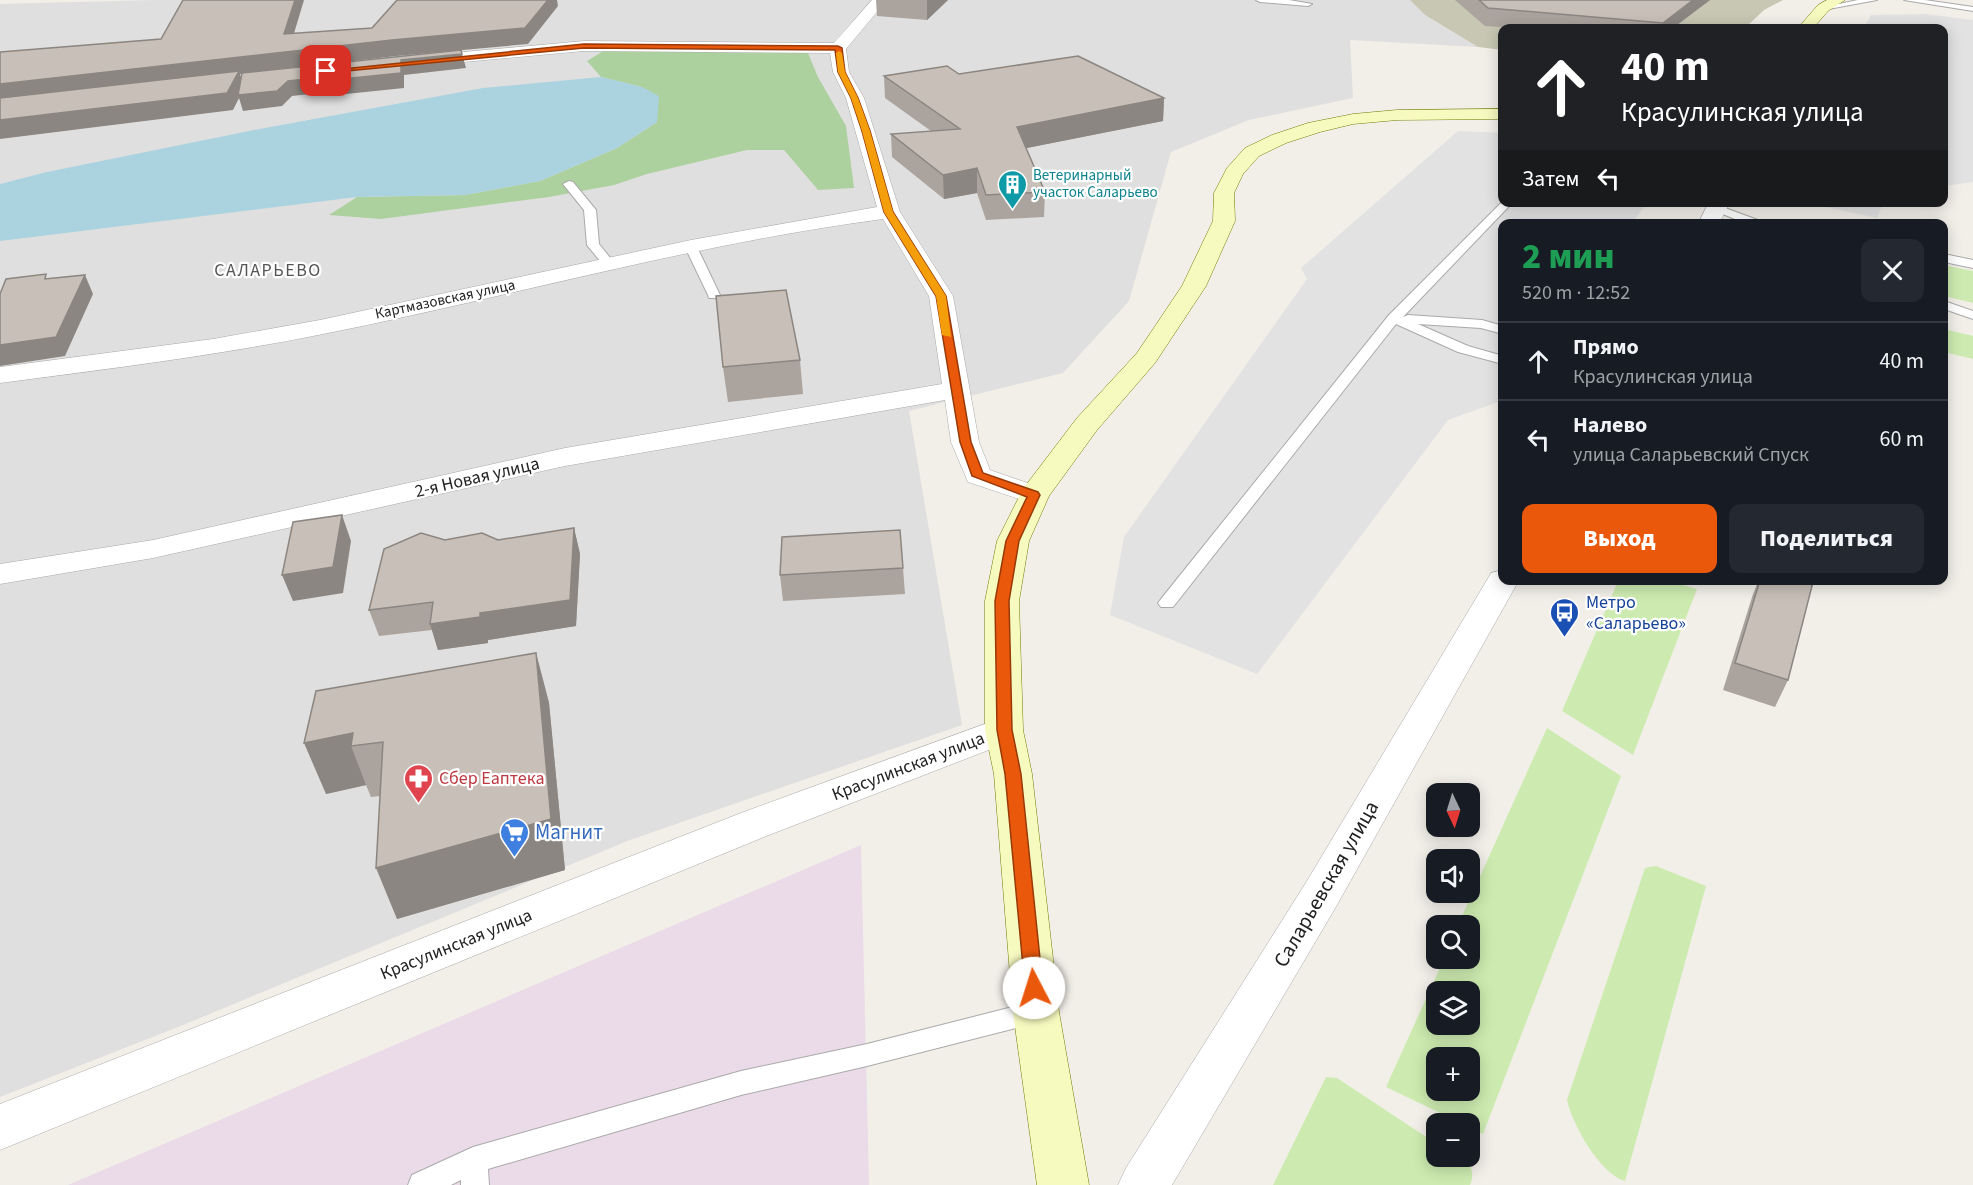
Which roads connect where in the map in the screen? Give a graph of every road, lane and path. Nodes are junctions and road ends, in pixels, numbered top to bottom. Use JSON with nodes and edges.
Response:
{"nodes":[{"id":1,"x":880,"y":0,"type":"edge"},
{"id":2,"x":1260,"y":0,"type":"edge"},
{"id":3,"x":1838,"y":0,"type":"edge"},
{"id":4,"x":1873,"y":0,"type":"edge"},
{"id":5,"x":1908,"y":0,"type":"edge"},
{"id":6,"x":1960,"y":0,"type":"edge"},
{"id":7,"x":1308,"y":4,"type":"dead end"},
{"id":8,"x":1973,"y":6,"type":"edge"},
{"id":9,"x":1823,"y":8,"type":"junction"},
{"id":10,"x":1809,"y":24,"type":"edge"},
{"id":11,"x":838,"y":48,"type":"junction"},
{"id":12,"x":408,"y":62,"type":"edge"},
{"id":13,"x":1498,"y":114,"type":"edge"},
{"id":14,"x":569,"y":184,"type":"dead end"},
{"id":15,"x":1503,"y":207,"type":"edge"},
{"id":16,"x":1716,"y":208,"type":"edge"},
{"id":17,"x":889,"y":212,"type":"junction"},
{"id":18,"x":1748,"y":219,"type":"edge"},
{"id":19,"x":691,"y":247,"type":"junction"},
{"id":20,"x":1948,"y":259,"type":"edge"},
{"id":21,"x":609,"y":264,"type":"junction"},
{"id":22,"x":1973,"y":264,"type":"edge"},
{"id":23,"x":714,"y":295,"type":"edge"},
{"id":24,"x":1948,"y":307,"type":"edge"},
{"id":25,"x":1973,"y":315,"type":"edge"},
{"id":26,"x":1394,"y":318,"type":"junction"},
{"id":27,"x":1498,"y":329,"type":"edge"},
{"id":28,"x":1498,"y":359,"type":"edge"},
{"id":29,"x":0,"y":375,"type":"edge"},
{"id":30,"x":956,"y":390,"type":"junction"},
{"id":31,"x":1034,"y":495,"type":"junction"},
{"id":32,"x":0,"y":574,"type":"edge"},
{"id":33,"x":1500,"y":585,"type":"edge"},
{"id":34,"x":1167,"y":603,"type":"dead end"},
{"id":35,"x":1004,"y":730,"type":"junction"},
{"id":36,"x":1036,"y":1012,"type":"junction"},
{"id":37,"x":0,"y":1127,"type":"edge"},
{"id":38,"x":474,"y":1173,"type":"edge"},
{"id":39,"x":422,"y":1185,"type":"edge"},
{"id":40,"x":1063,"y":1185,"type":"edge"},
{"id":41,"x":1144,"y":1185,"type":"edge"}],
"edges":[{"from":1,"to":11,"type":"street"},
{"from":2,"to":7,"type":"lane"},
{"from":3,"to":9,"type":"street"},
{"from":4,"to":9,"type":"lane"},
{"from":5,"to":8,"type":"lane"},
{"from":6,"to":8,"type":"lane"},
{"from":9,"to":10,"type":"street"},
{"from":11,"to":12,"type":"street"},
{"from":11,"to":17,"type":"street"},
{"from":13,"to":31,"type":"street","name":"Красулинская улица"},
{"from":14,"to":21,"type":"lane"},
{"from":15,"to":26,"type":"lane"},
{"from":16,"to":18,"type":"lane"},
{"from":17,"to":19,"type":"street","name":"Картмазовская улица"},
{"from":17,"to":30,"type":"street"},
{"from":19,"to":21,"type":"street","name":"Картмазовская улица"},
{"from":19,"to":23,"type":"lane"},
{"from":20,"to":22,"type":"lane"},
{"from":21,"to":29,"type":"street","name":"Картмазовская улица"},
{"from":24,"to":25,"type":"lane"},
{"from":26,"to":27,"type":"lane"},
{"from":26,"to":28,"type":"lane"},
{"from":26,"to":34,"type":"lane"},
{"from":30,"to":31,"type":"street"},
{"from":30,"to":32,"type":"street","name":"2-я Новая улица"},
{"from":31,"to":35,"type":"street","name":"Красулинская улица"},
{"from":33,"to":41,"type":"street","name":"Саларьевская улица"},
{"from":35,"to":36,"type":"street"},
{"from":35,"to":37,"type":"street","name":"Красулинская улица"},
{"from":36,"to":38,"type":"lane"},
{"from":36,"to":40,"type":"street"},
{"from":38,"to":39,"type":"lane"}]}
